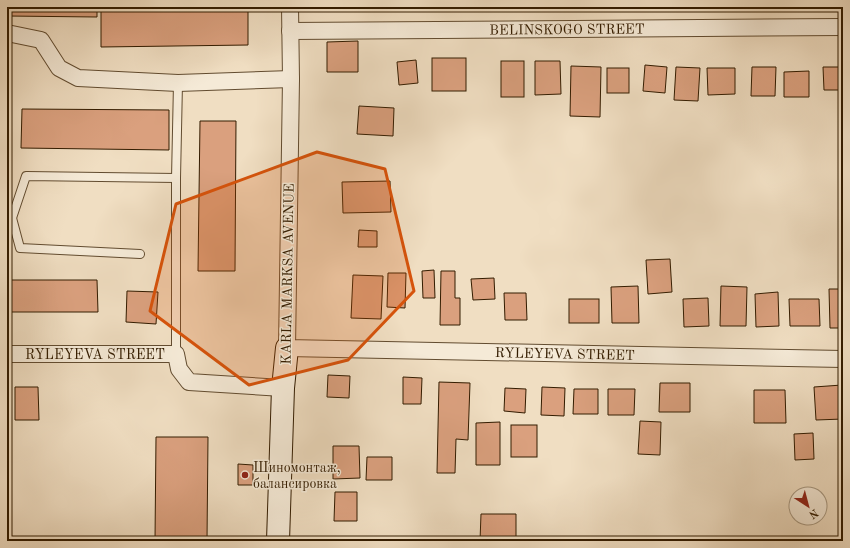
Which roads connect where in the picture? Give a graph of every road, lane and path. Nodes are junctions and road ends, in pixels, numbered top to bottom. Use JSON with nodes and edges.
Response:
{"nodes":[{"id":1,"x":290,"y":7,"type":"edge"},
{"id":2,"x":843,"y":27,"type":"edge"},
{"id":3,"x":290,"y":31,"type":"junction"},
{"id":4,"x":7,"y":33,"type":"edge"},
{"id":5,"x":291,"y":80,"type":"junction"},
{"id":6,"x":178,"y":83,"type":"junction"},
{"id":7,"x":176,"y":178,"type":"junction"},
{"id":8,"x":9,"y":218,"type":"edge"},
{"id":9,"x":140,"y":254,"type":"dead end"},
{"id":10,"x":287,"y":348,"type":"junction"},
{"id":11,"x":7,"y":354,"type":"edge"},
{"id":12,"x":176,"y":354,"type":"junction"},
{"id":13,"x":843,"y":359,"type":"edge"},
{"id":14,"x":283,"y":388,"type":"junction"},
{"id":15,"x":278,"y":541,"type":"edge"}],
"edges":[{"from":1,"to":3,"type":"street","name":"KARLA MARKSA AVENUE"},
{"from":2,"to":3,"type":"street","name":"BELINSKOGO STREET"},
{"from":3,"to":5,"type":"street","name":"KARLA MARKSA AVENUE"},
{"from":4,"to":6,"type":"street"},
{"from":5,"to":6,"type":"street"},
{"from":5,"to":10,"type":"street","name":"KARLA MARKSA AVENUE"},
{"from":6,"to":7,"type":"lane"},
{"from":7,"to":8,"type":"lane"},
{"from":7,"to":12,"type":"lane"},
{"from":8,"to":9,"type":"lane"},
{"from":10,"to":13,"type":"street","name":"RYLEYEVA STREET"},
{"from":10,"to":14,"type":"street","name":"KARLA MARKSA AVENUE"},
{"from":11,"to":12,"type":"street","name":"RYLEYEVA STREET"},
{"from":12,"to":14,"type":"street","name":"RYLEYEVA STREET"},
{"from":14,"to":15,"type":"street","name":"KARLA MARKSA AVENUE"}]}
